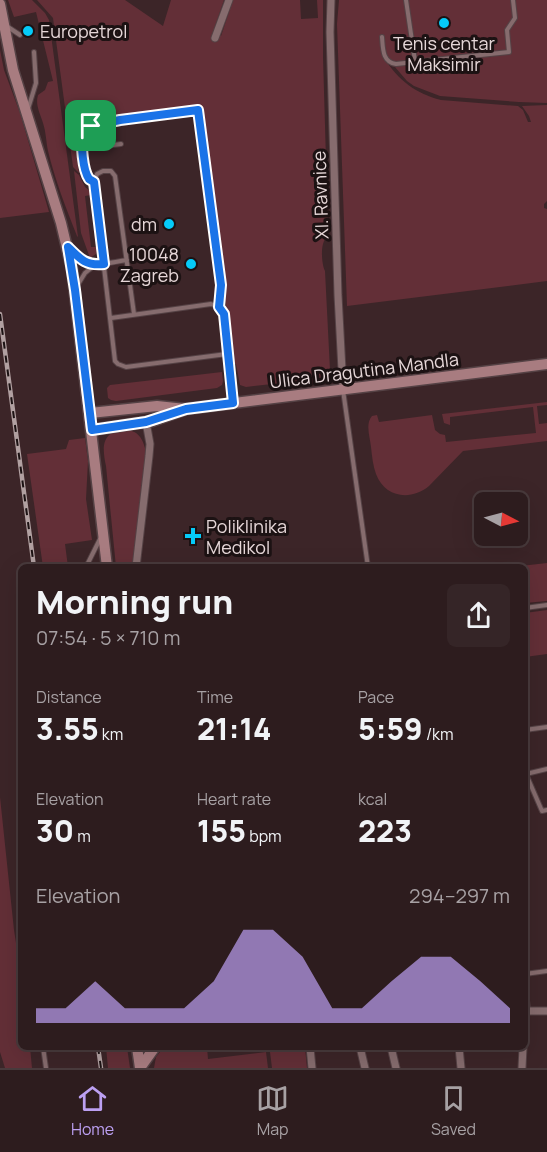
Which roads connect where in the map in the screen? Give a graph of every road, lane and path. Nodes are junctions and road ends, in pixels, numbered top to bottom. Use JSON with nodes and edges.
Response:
{"nodes":[{"id":1,"x":229,"y":0,"type":"edge"},
{"id":2,"x":331,"y":0,"type":"edge"},
{"id":3,"x":406,"y":0,"type":"edge"},
{"id":4,"x":513,"y":0,"type":"edge"},
{"id":5,"x":0,"y":4,"type":"edge"},
{"id":6,"x":3,"y":24,"type":"junction"},
{"id":7,"x":20,"y":35,"type":"dead end"},
{"id":8,"x":382,"y":37,"type":"dead end"},
{"id":9,"x":215,"y":38,"type":"dead end"},
{"id":10,"x":34,"y":52,"type":"dead end"},
{"id":11,"x":415,"y":61,"type":"junction"},
{"id":12,"x":27,"y":112,"type":"junction"},
{"id":13,"x":121,"y":144,"type":"dead end"},
{"id":14,"x":82,"y":149,"type":"junction"},
{"id":15,"x":94,"y":182,"type":"junction"},
{"id":16,"x":68,"y":247,"type":"junction"},
{"id":17,"x":127,"y":260,"type":"junction"},
{"id":18,"x":104,"y":264,"type":"junction"},
{"id":19,"x":96,"y":265,"type":"junction"},
{"id":20,"x":75,"y":290,"type":"junction"},
{"id":21,"x":219,"y":307,"type":"junction"},
{"id":22,"x":134,"y":314,"type":"junction"},
{"id":23,"x":111,"y":318,"type":"junction"},
{"id":24,"x":227,"y":354,"type":"junction"},
{"id":25,"x":547,"y":364,"type":"edge"},
{"id":26,"x":343,"y":389,"type":"junction"},
{"id":27,"x":233,"y":403,"type":"junction"},
{"id":28,"x":186,"y":409,"type":"junction"},
{"id":29,"x":90,"y":413,"type":"junction"},
{"id":30,"x":146,"y":422,"type":"junction"},
{"id":31,"x":92,"y":430,"type":"junction"},
{"id":32,"x":104,"y":533,"type":"junction"},
{"id":33,"x":88,"y":564,"type":"edge"},
{"id":34,"x":107,"y":564,"type":"edge"},
{"id":35,"x":136,"y":564,"type":"edge"},
{"id":36,"x":368,"y":564,"type":"edge"},
{"id":37,"x":547,"y":605,"type":"edge"},
{"id":38,"x":528,"y":608,"type":"edge"},
{"id":39,"x":547,"y":727,"type":"edge"},
{"id":40,"x":528,"y":730,"type":"edge"},
{"id":41,"x":547,"y":768,"type":"edge"},
{"id":42,"x":528,"y":773,"type":"edge"},
{"id":43,"x":528,"y":781,"type":"edge"},
{"id":44,"x":547,"y":810,"type":"edge"},
{"id":45,"x":547,"y":971,"type":"edge"},
{"id":46,"x":528,"y":974,"type":"edge"},
{"id":47,"x":528,"y":1011,"type":"edge"},
{"id":48,"x":547,"y":1011,"type":"edge"},
{"id":49,"x":43,"y":1050,"type":"edge"},
{"id":50,"x":137,"y":1050,"type":"edge"},
{"id":51,"x":153,"y":1050,"type":"edge"},
{"id":52,"x":310,"y":1050,"type":"edge"},
{"id":53,"x":361,"y":1050,"type":"edge"},
{"id":54,"x":392,"y":1050,"type":"edge"},
{"id":55,"x":459,"y":1050,"type":"edge"},
{"id":56,"x":523,"y":1050,"type":"edge"},
{"id":57,"x":46,"y":1068,"type":"edge"},
{"id":58,"x":140,"y":1068,"type":"edge"},
{"id":59,"x":312,"y":1068,"type":"edge"},
{"id":60,"x":365,"y":1068,"type":"edge"},
{"id":61,"x":396,"y":1068,"type":"edge"},
{"id":62,"x":461,"y":1068,"type":"edge"},
{"id":63,"x":522,"y":1068,"type":"edge"}],
"edges":[{"from":1,"to":9,"type":"street"},
{"from":2,"to":26,"type":"street","name":"XI. Ravnice"},
{"from":3,"to":11,"type":"lane"},
{"from":4,"to":11,"type":"lane"},
{"from":5,"to":6,"type":"main road"},
{"from":6,"to":7,"type":"lane"},
{"from":6,"to":12,"type":"main road"},
{"from":8,"to":11,"type":"lane"},
{"from":10,"to":12,"type":"lane"},
{"from":12,"to":16,"type":"main road"},
{"from":13,"to":14,"type":"lane"},
{"from":14,"to":15,"type":"lane"},
{"from":14,"to":21,"type":"lane"},
{"from":15,"to":17,"type":"lane"},
{"from":15,"to":18,"type":"lane"},
{"from":16,"to":19,"type":"lane"},
{"from":16,"to":20,"type":"main road"},
{"from":17,"to":18,"type":"lane"},
{"from":17,"to":22,"type":"lane"},
{"from":18,"to":19,"type":"lane"},
{"from":18,"to":23,"type":"lane"},
{"from":19,"to":20,"type":"lane"},
{"from":20,"to":29,"type":"main road"},
{"from":21,"to":22,"type":"lane"},
{"from":21,"to":24,"type":"lane"},
{"from":22,"to":23,"type":"lane"},
{"from":23,"to":24,"type":"lane"},
{"from":24,"to":27,"type":"lane"},
{"from":25,"to":26,"type":"main road","name":"Ulica Dragutina Mandla"},
{"from":26,"to":27,"type":"main road","name":"Ulica Dragutina Mandla"},
{"from":26,"to":36,"type":"lane"},
{"from":27,"to":28,"type":"main road","name":"Ulica Dragutina Mandla"},
{"from":28,"to":29,"type":"main road","name":"Ulica Dragutina Mandla"},
{"from":28,"to":30,"type":"main road","name":"Ulica Dragutina Mandla"},
{"from":29,"to":31,"type":"main road"},
{"from":30,"to":31,"type":"main road","name":"Ulica Dragutina Mandla"},
{"from":30,"to":35,"type":"street"},
{"from":31,"to":32,"type":"main road"},
{"from":32,"to":33,"type":"lane"},
{"from":32,"to":34,"type":"main road"},
{"from":37,"to":38,"type":"lane"},
{"from":39,"to":40,"type":"lane"},
{"from":41,"to":42,"type":"lane"},
{"from":43,"to":44,"type":"lane"},
{"from":45,"to":46,"type":"lane"},
{"from":47,"to":48,"type":"street"},
{"from":49,"to":57,"type":"lane"},
{"from":50,"to":58,"type":"main road"},
{"from":51,"to":58,"type":"main road"},
{"from":52,"to":59,"type":"street"},
{"from":53,"to":60,"type":"street"},
{"from":54,"to":61,"type":"street"},
{"from":55,"to":62,"type":"street"},
{"from":56,"to":63,"type":"street"}]}
